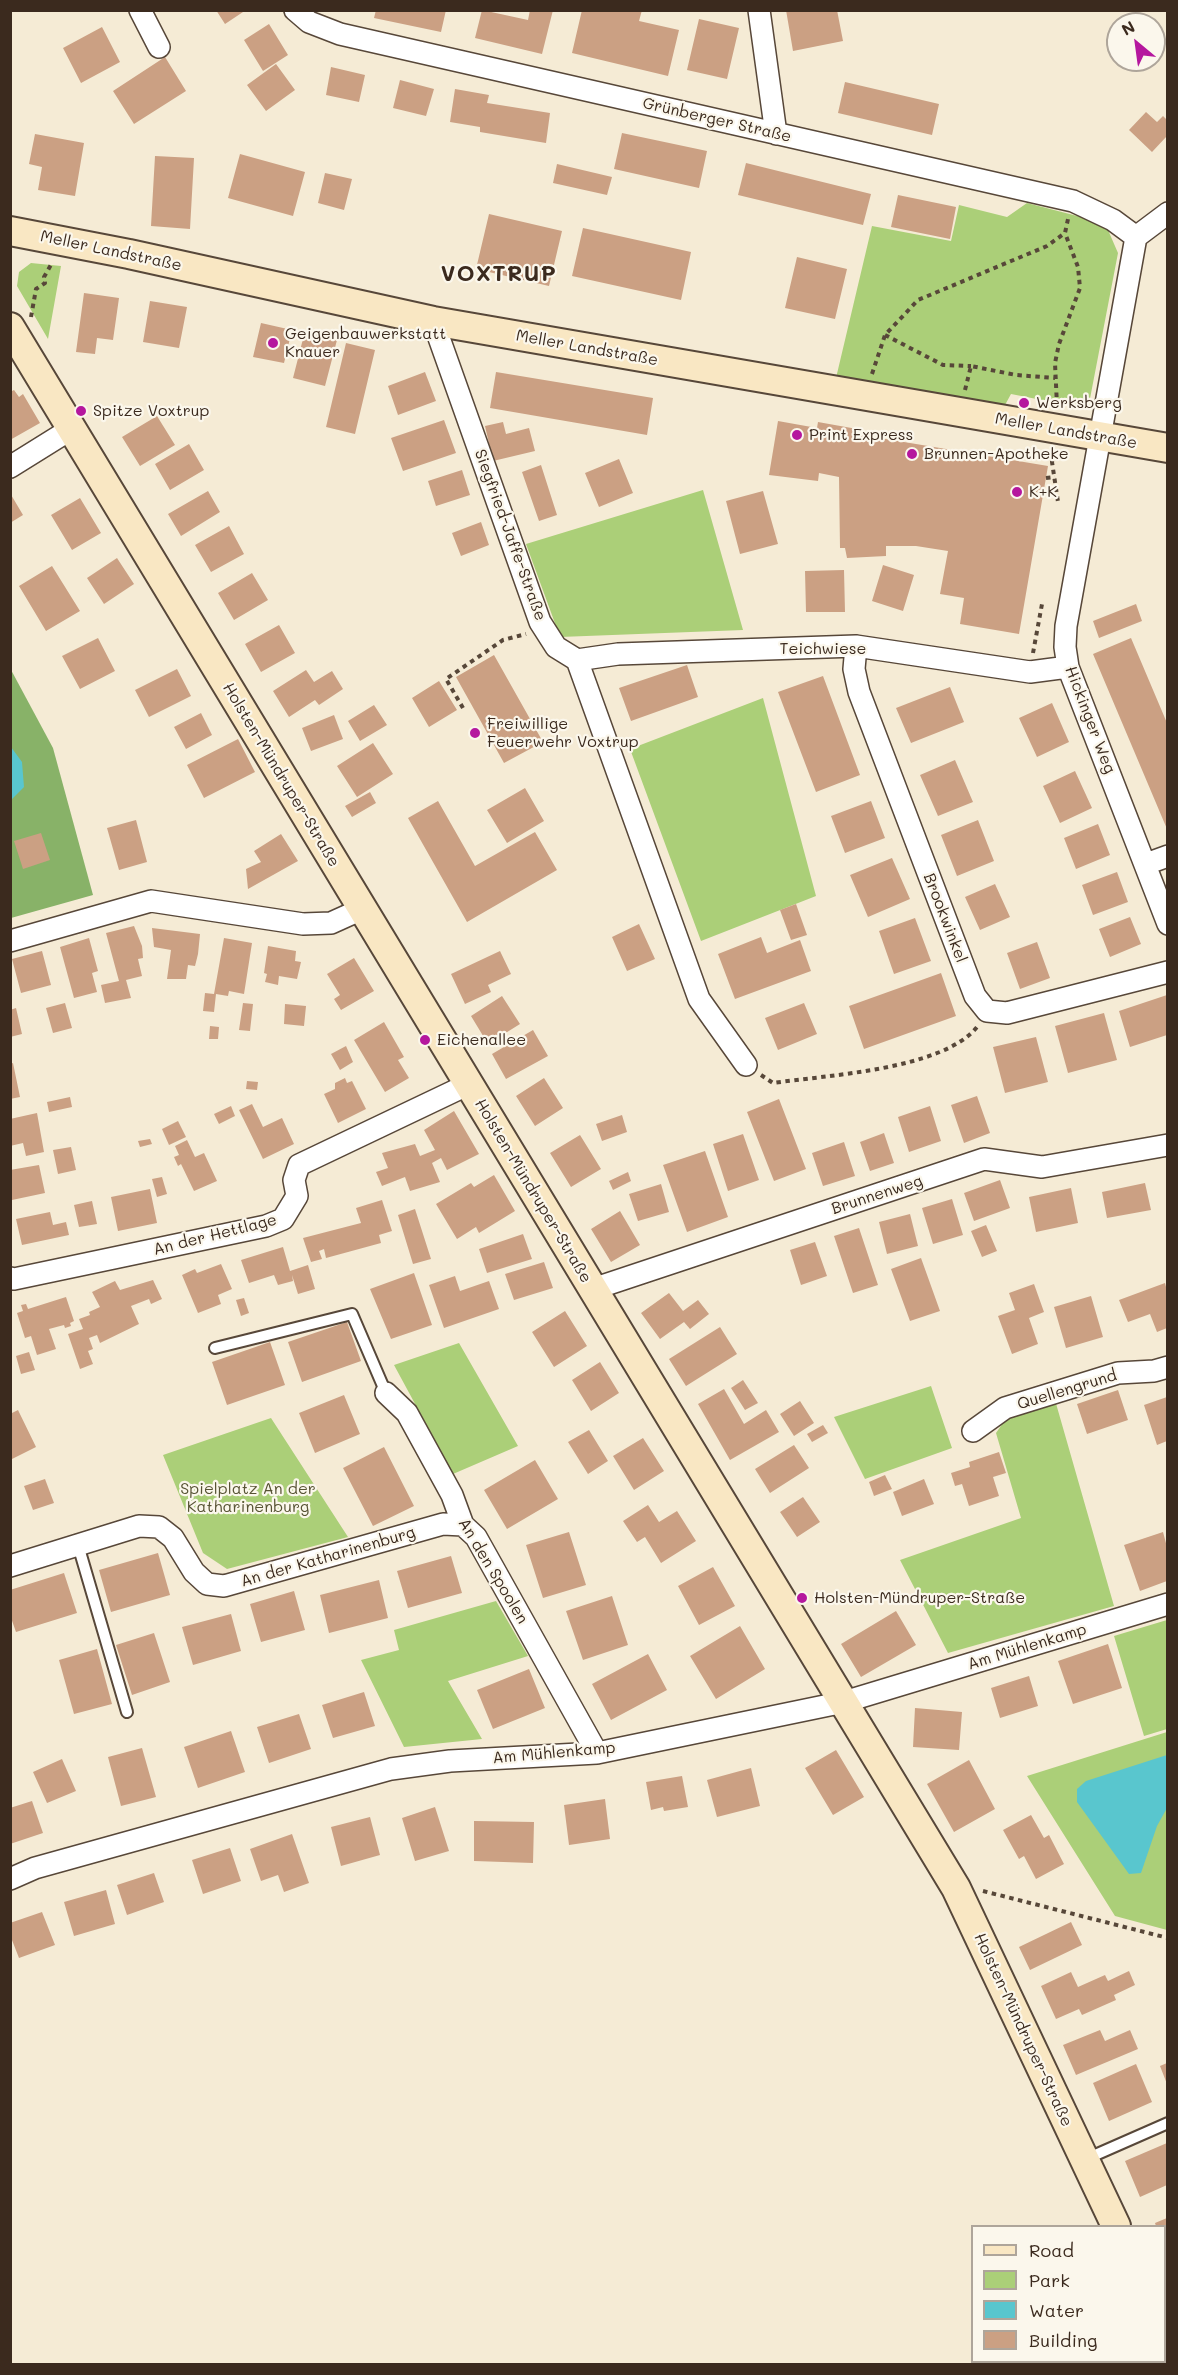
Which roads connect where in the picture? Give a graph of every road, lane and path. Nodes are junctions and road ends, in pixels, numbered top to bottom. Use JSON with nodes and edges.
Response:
{"nodes":[{"id":1,"x":140,"y":10,"type":"edge"},
{"id":2,"x":295,"y":10,"type":"edge"},
{"id":3,"x":759,"y":10,"type":"edge"},
{"id":4,"x":159,"y":47,"type":"dead end"},
{"id":5,"x":776,"y":134,"type":"junction"},
{"id":6,"x":1073,"y":201,"type":"junction"},
{"id":7,"x":1167,"y":213,"type":"edge"},
{"id":8,"x":10,"y":231,"type":"edge"},
{"id":9,"x":1065,"y":233,"type":"junction"},
{"id":10,"x":1136,"y":237,"type":"junction"},
{"id":11,"x":63,"y":241,"type":"junction"},
{"id":12,"x":433,"y":321,"type":"junction"},
{"id":13,"x":885,"y":335,"type":"junction"},
{"id":14,"x":18,"y":339,"type":"edge"},
{"id":15,"x":970,"y":366,"type":"junction"},
{"id":16,"x":1055,"y":378,"type":"junction"},
{"id":17,"x":866,"y":397,"type":"junction"},
{"id":18,"x":959,"y":413,"type":"junction"},
{"id":19,"x":71,"y":429,"type":"junction"},
{"id":20,"x":1058,"y":430,"type":"junction"},
{"id":21,"x":1099,"y":437,"type":"junction"},
{"id":22,"x":1167,"y":448,"type":"edge"},
{"id":23,"x":10,"y":467,"type":"edge"},
{"id":24,"x":1055,"y":477,"type":"junction"},
{"id":25,"x":1046,"y":478,"type":"dead end"},
{"id":26,"x":1058,"y":502,"type":"dead end"},
{"id":27,"x":1041,"y":604,"type":"dead end"},
{"id":28,"x":544,"y":628,"type":"junction"},
{"id":29,"x":856,"y":646,"type":"junction"},
{"id":30,"x":577,"y":660,"type":"junction"},
{"id":31,"x":1068,"y":667,"type":"junction"},
{"id":32,"x":1029,"y":672,"type":"junction"},
{"id":33,"x":463,"y":708,"type":"dead end"},
{"id":34,"x":1167,"y":856,"type":"edge"},
{"id":35,"x":1146,"y":864,"type":"junction"},
{"id":36,"x":362,"y":909,"type":"junction"},
{"id":37,"x":1167,"y":924,"type":"edge"},
{"id":38,"x":10,"y":941,"type":"edge"},
{"id":39,"x":1167,"y":972,"type":"edge"},
{"id":40,"x":987,"y":1011,"type":"junction"},
{"id":41,"x":746,"y":1065,"type":"joint"},
{"id":42,"x":469,"y":1084,"type":"junction"},
{"id":43,"x":1167,"y":1145,"type":"edge"},
{"id":44,"x":10,"y":1278,"type":"edge"},
{"id":45,"x":593,"y":1289,"type":"junction"},
{"id":46,"x":215,"y":1348,"type":"dead end"},
{"id":47,"x":1167,"y":1367,"type":"edge"},
{"id":48,"x":386,"y":1394,"type":"joint"},
{"id":49,"x":973,"y":1431,"type":"dead end"},
{"id":50,"x":463,"y":1525,"type":"junction"},
{"id":51,"x":78,"y":1545,"type":"junction"},
{"id":52,"x":10,"y":1566,"type":"edge"},
{"id":53,"x":1167,"y":1604,"type":"edge"},
{"id":54,"x":844,"y":1702,"type":"junction"},
{"id":55,"x":128,"y":1712,"type":"dead end"},
{"id":56,"x":597,"y":1753,"type":"junction"},
{"id":57,"x":10,"y":1879,"type":"edge"},
{"id":58,"x":956,"y":1888,"type":"junction"},
{"id":59,"x":1167,"y":1938,"type":"edge"},
{"id":60,"x":1167,"y":2122,"type":"edge"},
{"id":61,"x":1084,"y":2160,"type":"junction"},
{"id":62,"x":1116,"y":2225,"type":"edge"}],
"edges":[{"from":1,"to":4,"type":"street"},
{"from":2,"to":5,"type":"street","name":"Grünberger Straße"},
{"from":3,"to":5,"type":"street"},
{"from":5,"to":6,"type":"street","name":"Grünberger Straße"},
{"from":6,"to":9,"type":"path"},
{"from":6,"to":10,"type":"street","name":"Grünberger Straße"},
{"from":7,"to":10,"type":"street"},
{"from":8,"to":11,"type":"street","name":"Meller Landstraße"},
{"from":9,"to":13,"type":"path"},
{"from":9,"to":16,"type":"path"},
{"from":10,"to":21,"type":"street"},
{"from":11,"to":12,"type":"street","name":"Meller Landstraße"},
{"from":11,"to":14,"type":"path"},
{"from":12,"to":17,"type":"street","name":"Meller Landstraße"},
{"from":12,"to":28,"type":"street","name":"Siegfried-Jaffe-Straße"},
{"from":13,"to":15,"type":"path"},
{"from":13,"to":17,"type":"path"},
{"from":14,"to":19,"type":"street","name":"Holsten-Mündruper-Straße"},
{"from":15,"to":16,"type":"path"},
{"from":15,"to":18,"type":"path"},
{"from":16,"to":20,"type":"path"},
{"from":17,"to":18,"type":"street","name":"Meller Landstraße"},
{"from":18,"to":20,"type":"street","name":"Meller Landstraße"},
{"from":19,"to":23,"type":"street"},
{"from":19,"to":36,"type":"street","name":"Holsten-Mündruper-Straße"},
{"from":20,"to":21,"type":"street","name":"Meller Landstraße"},
{"from":20,"to":24,"type":"path"},
{"from":21,"to":22,"type":"street","name":"Meller Landstraße"},
{"from":21,"to":31,"type":"street","name":"Hickinger Weg"},
{"from":24,"to":25,"type":"path"},
{"from":24,"to":26,"type":"path"},
{"from":27,"to":32,"type":"path"},
{"from":28,"to":30,"type":"street","name":"Siegfried-Jaffe-Straße"},
{"from":28,"to":33,"type":"path"},
{"from":29,"to":30,"type":"street","name":"Teichwiese"},
{"from":29,"to":32,"type":"street","name":"Teichwiese"},
{"from":29,"to":40,"type":"street","name":"Brookwinkel"},
{"from":30,"to":41,"type":"street"},
{"from":31,"to":32,"type":"street","name":"Teichwiese"},
{"from":31,"to":35,"type":"street","name":"Hickinger Weg"},
{"from":34,"to":35,"type":"street"},
{"from":35,"to":37,"type":"street","name":"Hickinger Weg"},
{"from":36,"to":38,"type":"street"},
{"from":36,"to":42,"type":"street","name":"Holsten-Mündruper-Straße"},
{"from":39,"to":40,"type":"street"},
{"from":40,"to":41,"type":"path"},
{"from":42,"to":44,"type":"street","name":"An der Hettlage"},
{"from":42,"to":45,"type":"street","name":"Holsten-Mündruper-Straße"},
{"from":43,"to":45,"type":"street","name":"Brunnenweg"},
{"from":45,"to":54,"type":"street","name":"Holsten-Mündruper-Straße"},
{"from":46,"to":48,"type":"lane"},
{"from":47,"to":49,"type":"street","name":"Quellengrund"},
{"from":48,"to":50,"type":"street","name":"An den Spoolen"},
{"from":50,"to":51,"type":"street","name":"An der Katharinenburg"},
{"from":50,"to":56,"type":"street","name":"An den Spoolen"},
{"from":51,"to":52,"type":"street","name":"An der Katharinenburg"},
{"from":51,"to":55,"type":"lane"},
{"from":53,"to":54,"type":"street","name":"Am Mühlenkamp"},
{"from":54,"to":56,"type":"street","name":"Am Mühlenkamp"},
{"from":54,"to":58,"type":"street","name":"Holsten-Mündruper-Straße"},
{"from":56,"to":57,"type":"street","name":"Am Mühlenkamp"},
{"from":58,"to":59,"type":"path"},
{"from":58,"to":61,"type":"street","name":"Holsten-Mündruper-Straße"},
{"from":60,"to":61,"type":"lane"},
{"from":61,"to":62,"type":"street","name":"Holsten-Mündruper-Straße"}]}
